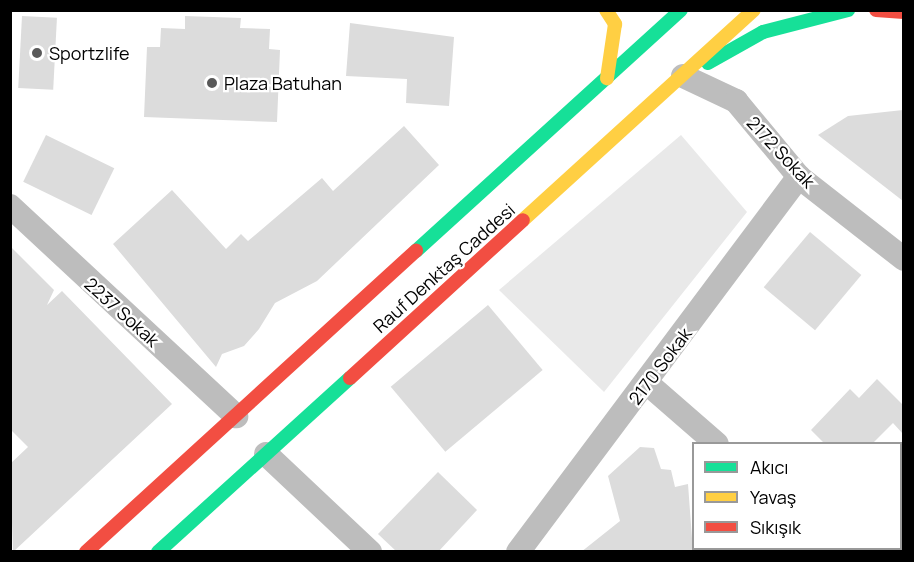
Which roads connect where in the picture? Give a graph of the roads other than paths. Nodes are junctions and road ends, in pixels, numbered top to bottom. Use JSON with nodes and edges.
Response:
{"nodes":[{"id":1,"x":606,"y":10,"type":"edge"},
{"id":2,"x":681,"y":10,"type":"edge"},
{"id":3,"x":754,"y":10,"type":"edge"},
{"id":4,"x":848,"y":10,"type":"edge"},
{"id":5,"x":876,"y":10,"type":"edge"},
{"id":6,"x":903,"y":12,"type":"edge"},
{"id":7,"x":685,"y":76,"type":"junction"},
{"id":8,"x":607,"y":78,"type":"junction"},
{"id":9,"x":799,"y":177,"type":"junction"},
{"id":10,"x":10,"y":206,"type":"edge"},
{"id":11,"x":903,"y":259,"type":"edge"},
{"id":12,"x":648,"y":384,"type":"junction"},
{"id":13,"x":236,"y":416,"type":"junction"},
{"id":14,"x":715,"y":442,"type":"edge"},
{"id":15,"x":266,"y":454,"type":"junction"},
{"id":16,"x":86,"y":552,"type":"edge"},
{"id":17,"x":159,"y":552,"type":"edge"},
{"id":18,"x":370,"y":552,"type":"edge"},
{"id":19,"x":518,"y":552,"type":"edge"}],
"edges":[{"from":1,"to":8,"type":"main road"},
{"from":2,"to":8,"type":"main road","name":"Rauf Denktaş Caddesi"},
{"from":3,"to":7,"type":"main road","name":"Rauf Denktaş Caddesi"},
{"from":4,"to":7,"type":"main road"},
{"from":5,"to":6,"type":"main road"},
{"from":7,"to":9,"type":"street","name":"2172 Sokak"},
{"from":7,"to":15,"type":"main road","name":"Rauf Denktaş Caddesi"},
{"from":8,"to":13,"type":"main road","name":"Rauf Denktaş Caddesi"},
{"from":9,"to":11,"type":"street","name":"2172 Sokak"},
{"from":9,"to":12,"type":"street","name":"2170 Sokak"},
{"from":10,"to":13,"type":"street","name":"2237 Sokak"},
{"from":12,"to":14,"type":"street"},
{"from":12,"to":19,"type":"street","name":"2170 Sokak"},
{"from":13,"to":16,"type":"main road","name":"Rauf Denktaş Caddesi"},
{"from":15,"to":17,"type":"main road","name":"Rauf Denktaş Caddesi"},
{"from":15,"to":18,"type":"street"}]}
